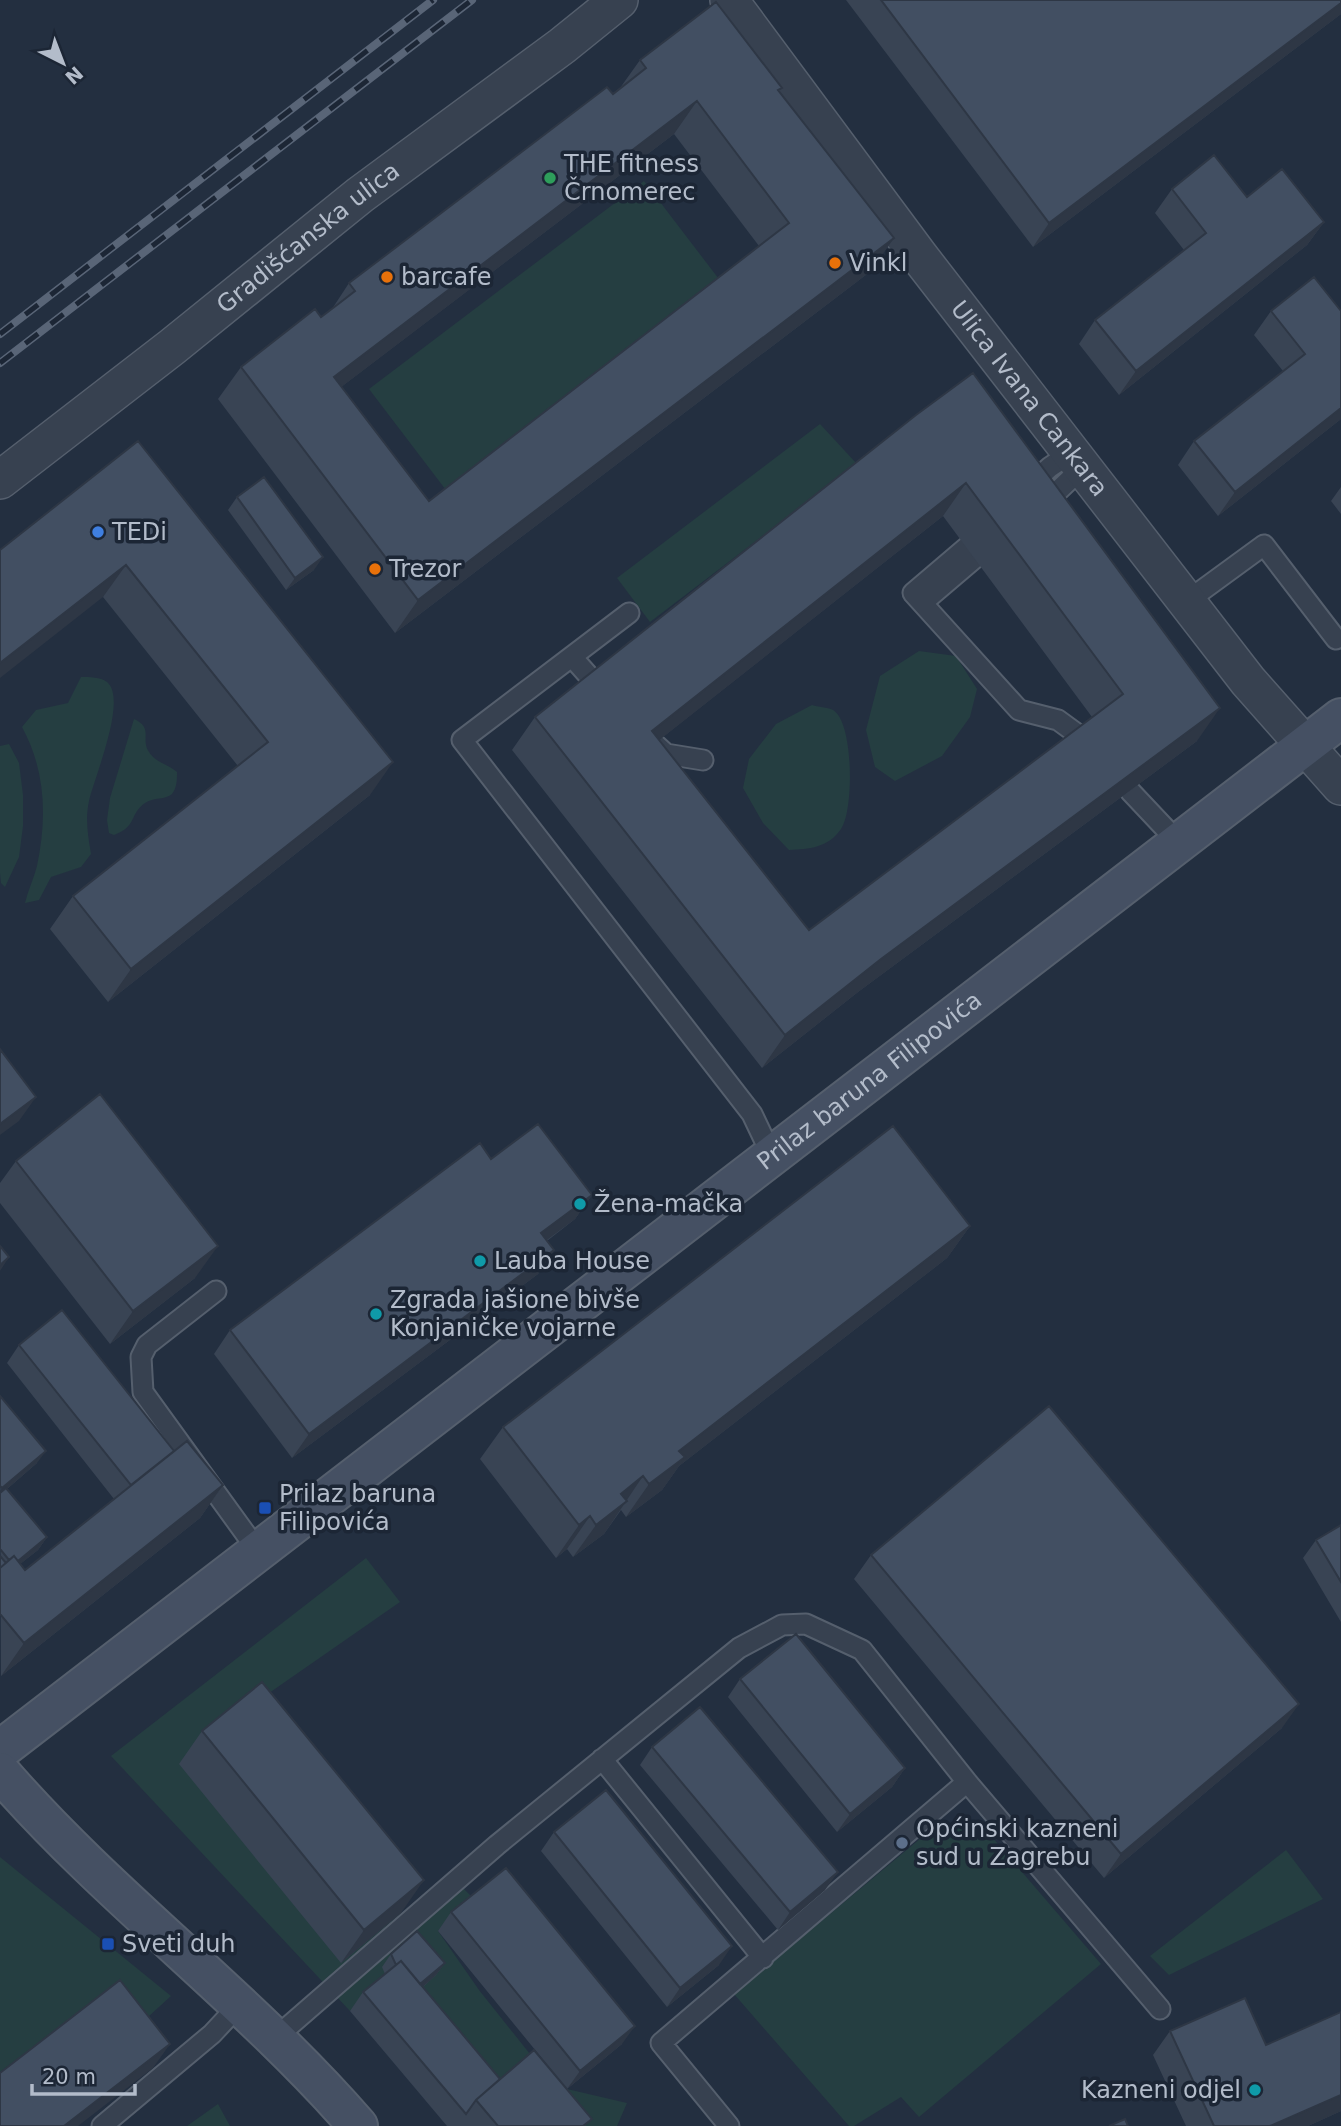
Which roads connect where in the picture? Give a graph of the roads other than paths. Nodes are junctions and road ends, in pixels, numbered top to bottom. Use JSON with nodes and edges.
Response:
{"nodes":[{"id":1,"x":619,"y":0,"type":"edge"},
{"id":2,"x":729,"y":0,"type":"edge"},
{"id":3,"x":1077,"y":460,"type":"junction"},
{"id":4,"x":0,"y":480,"type":"edge"},
{"id":5,"x":1018,"y":497,"type":"edge"},
{"id":6,"x":1031,"y":516,"type":"edge"},
{"id":7,"x":928,"y":598,"type":"dead end"},
{"id":8,"x":1186,"y":602,"type":"junction"},
{"id":9,"x":629,"y":613,"type":"dead end"},
{"id":10,"x":1336,"y":639,"type":"dead end"},
{"id":11,"x":572,"y":657,"type":"junction"},
{"id":12,"x":596,"y":684,"type":"edge"},
{"id":13,"x":1341,"y":718,"type":"edge"},
{"id":14,"x":1084,"y":739,"type":"edge"},
{"id":15,"x":655,"y":744,"type":"edge"},
{"id":16,"x":1306,"y":746,"type":"junction"},
{"id":17,"x":703,"y":760,"type":"dead end"},
{"id":18,"x":1341,"y":786,"type":"edge"},
{"id":19,"x":1130,"y":791,"type":"edge"},
{"id":20,"x":1179,"y":843,"type":"junction"},
{"id":21,"x":772,"y":1156,"type":"junction"},
{"id":22,"x":216,"y":1291,"type":"edge"},
{"id":23,"x":258,"y":1551,"type":"junction"},
{"id":24,"x":0,"y":1750,"type":"edge"},
{"id":25,"x":602,"y":1759,"type":"junction"},
{"id":26,"x":0,"y":1772,"type":"edge"},
{"id":27,"x":967,"y":1782,"type":"junction"},
{"id":28,"x":763,"y":1958,"type":"junction"},
{"id":29,"x":239,"y":2005,"type":"junction"},
{"id":30,"x":1160,"y":2009,"type":"dead end"},
{"id":31,"x":274,"y":2039,"type":"junction"},
{"id":32,"x":102,"y":2126,"type":"edge"},
{"id":33,"x":358,"y":2126,"type":"edge"},
{"id":34,"x":729,"y":2126,"type":"edge"}],
"edges":[{"from":1,"to":4,"type":"street","name":"Gradišćanska ulica"},
{"from":2,"to":3,"type":"street","name":"Ulica Ivana Cankara"},
{"from":3,"to":5,"type":"lane"},
{"from":3,"to":6,"type":"lane"},
{"from":3,"to":8,"type":"street","name":"Ulica Ivana Cankara"},
{"from":7,"to":14,"type":"lane"},
{"from":8,"to":10,"type":"lane"},
{"from":8,"to":16,"type":"street","name":"Ulica Ivana Cankara"},
{"from":9,"to":11,"type":"lane"},
{"from":11,"to":12,"type":"lane"},
{"from":11,"to":21,"type":"lane"},
{"from":13,"to":16,"type":"main road","name":"Prilaz baruna Filipovića"},
{"from":15,"to":17,"type":"lane"},
{"from":16,"to":18,"type":"street","name":"Ulica Ivana Cankara"},
{"from":16,"to":20,"type":"main road","name":"Prilaz baruna Filipovića"},
{"from":19,"to":20,"type":"lane"},
{"from":20,"to":21,"type":"main road","name":"Prilaz baruna Filipovića"},
{"from":21,"to":23,"type":"main road","name":"Prilaz baruna Filipovića"},
{"from":22,"to":23,"type":"lane"},
{"from":23,"to":24,"type":"main road","name":"Prilaz baruna Filipovića"},
{"from":25,"to":27,"type":"lane"},
{"from":25,"to":28,"type":"lane"},
{"from":25,"to":31,"type":"lane"},
{"from":26,"to":29,"type":"main road"},
{"from":27,"to":28,"type":"lane"},
{"from":27,"to":30,"type":"lane"},
{"from":28,"to":34,"type":"lane"},
{"from":29,"to":31,"type":"main road"},
{"from":29,"to":32,"type":"lane"},
{"from":31,"to":33,"type":"main road"}]}
